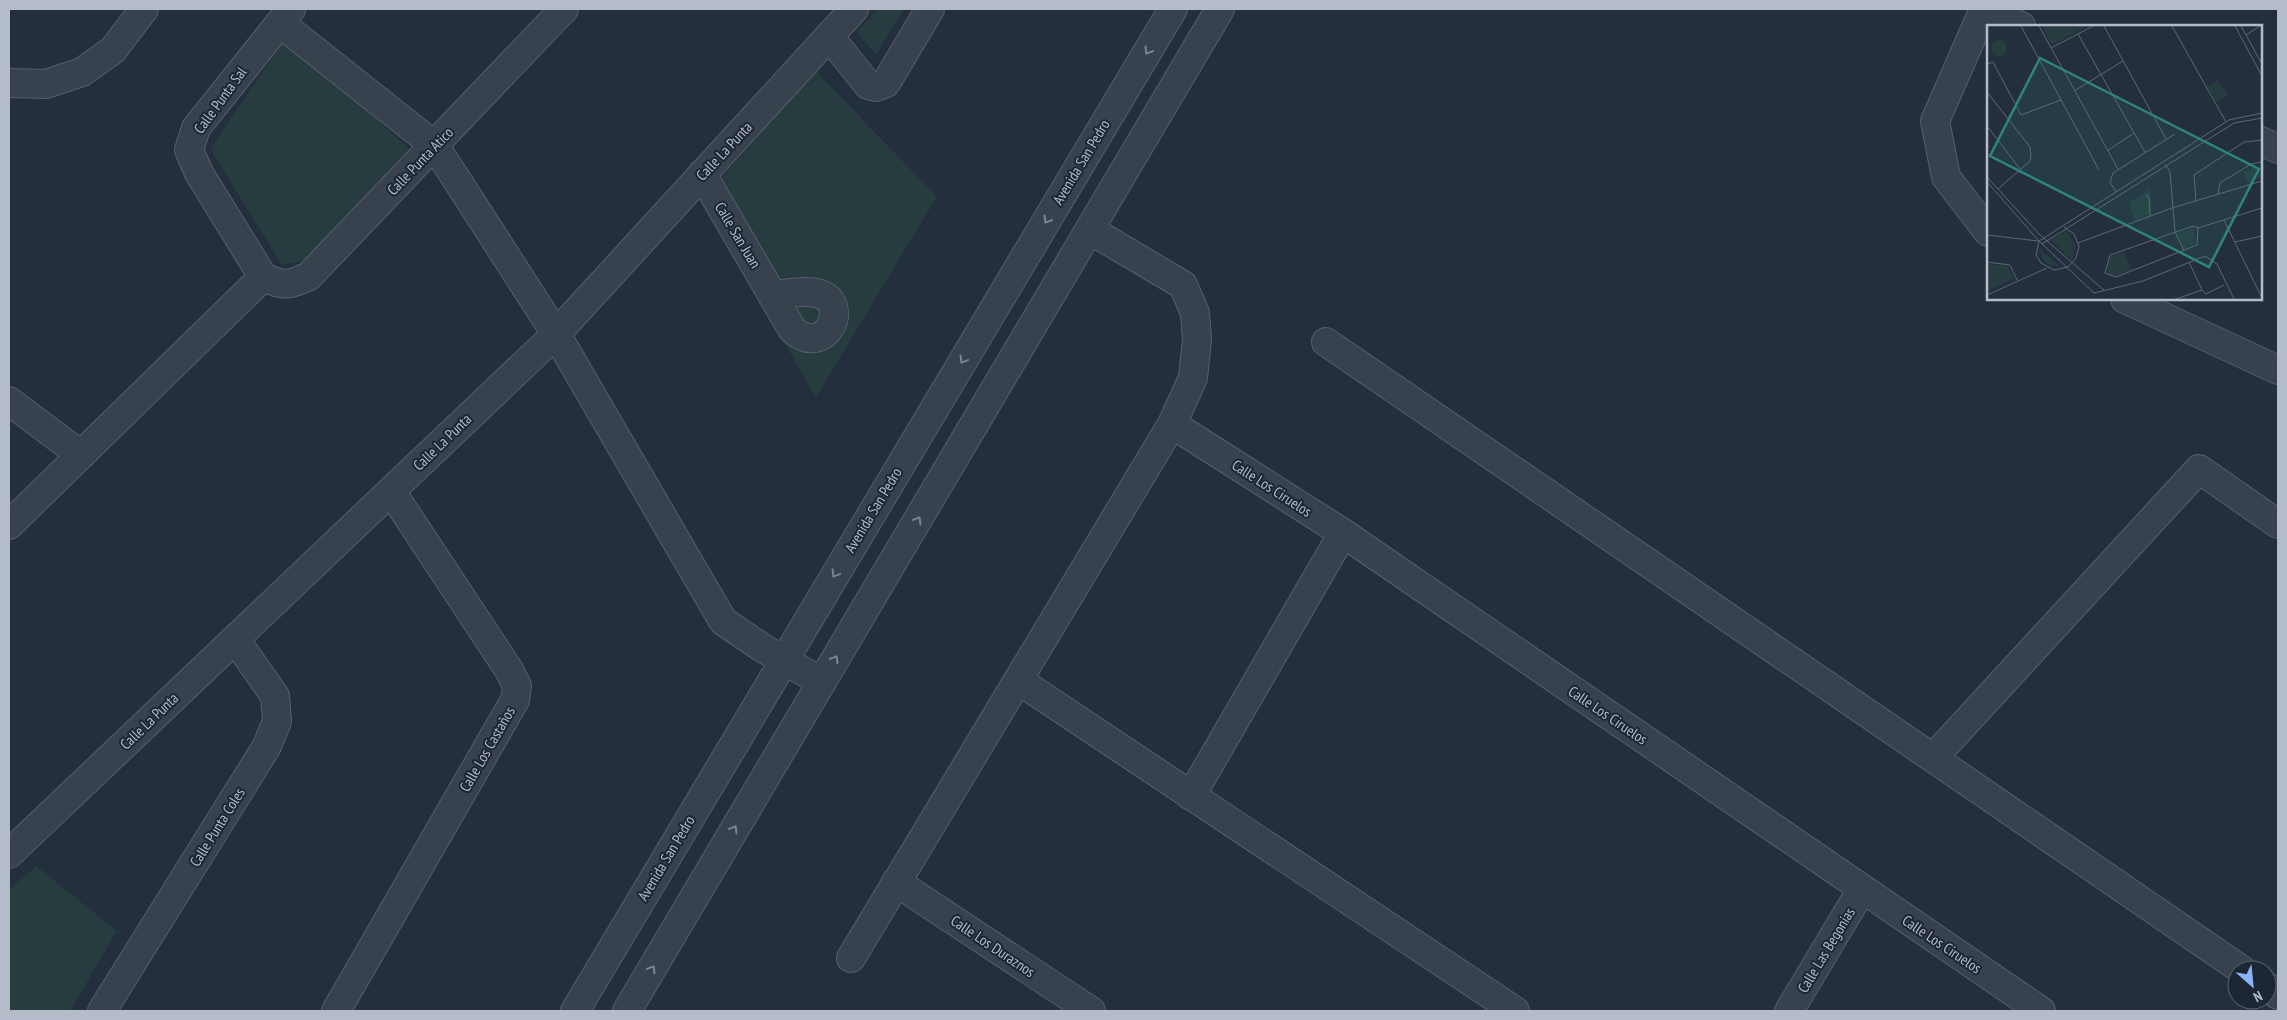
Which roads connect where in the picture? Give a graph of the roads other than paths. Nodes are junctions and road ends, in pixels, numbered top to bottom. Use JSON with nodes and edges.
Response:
{"nodes":[{"id":1,"x":144,"y":9,"type":"edge"},
{"id":2,"x":564,"y":9,"type":"edge"},
{"id":3,"x":854,"y":9,"type":"edge"},
{"id":4,"x":930,"y":9,"type":"edge"},
{"id":5,"x":1173,"y":9,"type":"edge"},
{"id":6,"x":1220,"y":9,"type":"edge"},
{"id":7,"x":1984,"y":9,"type":"edge"},
{"id":8,"x":285,"y":16,"type":"edge"},
{"id":9,"x":2019,"y":25,"type":"edge"},
{"id":10,"x":830,"y":36,"type":"junction"},
{"id":11,"x":9,"y":83,"type":"edge"},
{"id":12,"x":2262,"y":141,"type":"edge"},
{"id":13,"x":435,"y":146,"type":"junction"},
{"id":14,"x":2278,"y":149,"type":"edge"},
{"id":15,"x":702,"y":174,"type":"junction"},
{"id":16,"x":1090,"y":230,"type":"junction"},
{"id":17,"x":1987,"y":231,"type":"edge"},
{"id":18,"x":263,"y":277,"type":"junction"},
{"id":19,"x":774,"y":295,"type":"dead end"},
{"id":20,"x":2127,"y":300,"type":"edge"},
{"id":21,"x":556,"y":334,"type":"junction"},
{"id":22,"x":1326,"y":342,"type":"dead end"},
{"id":23,"x":2278,"y":370,"type":"edge"},
{"id":24,"x":9,"y":401,"type":"edge"},
{"id":25,"x":1172,"y":424,"type":"junction"},
{"id":26,"x":81,"y":455,"type":"junction"},
{"id":27,"x":391,"y":491,"type":"junction"},
{"id":28,"x":2278,"y":524,"type":"edge"},
{"id":29,"x":9,"y":525,"type":"edge"},
{"id":30,"x":1343,"y":533,"type":"junction"},
{"id":31,"x":235,"y":639,"type":"junction"},
{"id":32,"x":784,"y":659,"type":"junction"},
{"id":33,"x":1018,"y":680,"type":"junction"},
{"id":34,"x":822,"y":682,"type":"junction"},
{"id":35,"x":1933,"y":758,"type":"junction"},
{"id":36,"x":1191,"y":796,"type":"junction"},
{"id":37,"x":9,"y":854,"type":"edge"},
{"id":38,"x":896,"y":882,"type":"junction"},
{"id":39,"x":1862,"y":889,"type":"junction"},
{"id":40,"x":850,"y":958,"type":"dead end"},
{"id":41,"x":2227,"y":960,"type":"edge"},
{"id":42,"x":102,"y":1011,"type":"edge"},
{"id":43,"x":336,"y":1011,"type":"edge"},
{"id":44,"x":575,"y":1011,"type":"edge"},
{"id":45,"x":627,"y":1011,"type":"edge"},
{"id":46,"x":1091,"y":1011,"type":"edge"},
{"id":47,"x":1514,"y":1011,"type":"edge"},
{"id":48,"x":1789,"y":1011,"type":"edge"},
{"id":49,"x":2041,"y":1011,"type":"edge"}],
"edges":[{"from":1,"to":11,"type":"street"},
{"from":2,"to":13,"type":"street","name":"Calle Punta Atico"},
{"from":3,"to":10,"type":"street","name":"Calle La Punta"},
{"from":4,"to":10,"type":"street"},
{"from":5,"to":32,"type":"street","name":"Avenida San Pedro","one_way":true},
{"from":6,"to":16,"type":"street"},
{"from":7,"to":9,"type":"street"},
{"from":7,"to":17,"type":"street"},
{"from":8,"to":13,"type":"street"},
{"from":8,"to":18,"type":"street","name":"Calle Punta Sal"},
{"from":10,"to":15,"type":"street","name":"Calle La Punta"},
{"from":12,"to":14,"type":"street"},
{"from":13,"to":18,"type":"street","name":"Calle Punta Atico"},
{"from":13,"to":21,"type":"street"},
{"from":15,"to":19,"type":"street","name":"Calle San Juan"},
{"from":15,"to":21,"type":"street","name":"Calle La Punta"},
{"from":16,"to":25,"type":"street"},
{"from":34,"to":16,"type":"street","one_way":true},
{"from":18,"to":26,"type":"street"},
{"from":20,"to":23,"type":"street"},
{"from":21,"to":27,"type":"street","name":"Calle La Punta"},
{"from":21,"to":32,"type":"street"},
{"from":22,"to":35,"type":"street"},
{"from":24,"to":26,"type":"street"},
{"from":25,"to":30,"type":"street","name":"Calle Los Ciruelos"},
{"from":25,"to":33,"type":"street"},
{"from":26,"to":29,"type":"street"},
{"from":27,"to":31,"type":"street","name":"Calle La Punta"},
{"from":27,"to":43,"type":"street","name":"Calle Los Castaños"},
{"from":28,"to":35,"type":"street"},
{"from":30,"to":36,"type":"street"},
{"from":30,"to":39,"type":"street","name":"Calle Los Ciruelos"},
{"from":31,"to":37,"type":"street","name":"Calle La Punta"},
{"from":31,"to":42,"type":"street","name":"Calle Punta Coles"},
{"from":32,"to":34,"type":"street"},
{"from":32,"to":44,"type":"street","name":"Avenida San Pedro"},
{"from":33,"to":36,"type":"street"},
{"from":33,"to":38,"type":"street"},
{"from":45,"to":34,"type":"street","one_way":true},
{"from":35,"to":41,"type":"street"},
{"from":36,"to":47,"type":"street"},
{"from":38,"to":40,"type":"street"},
{"from":38,"to":46,"type":"street","name":"Calle Los Duraznos"},
{"from":39,"to":48,"type":"street","name":"Calle Las Begonias"},
{"from":39,"to":49,"type":"street","name":"Calle Los Ciruelos"}]}
